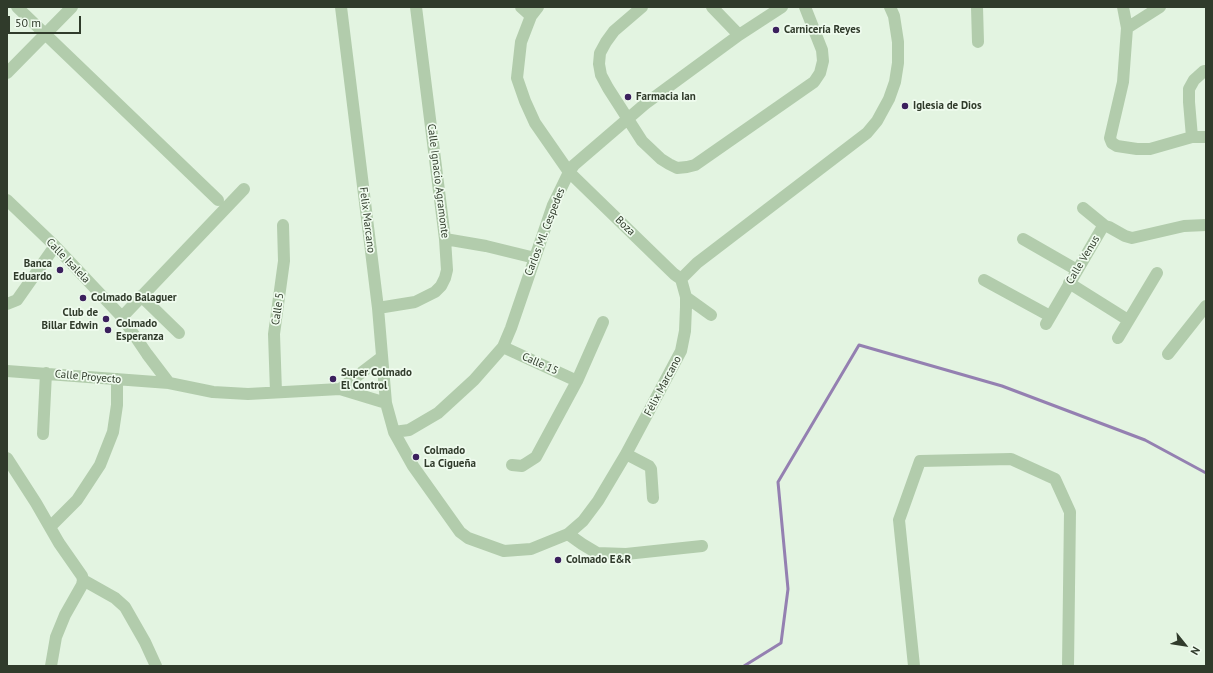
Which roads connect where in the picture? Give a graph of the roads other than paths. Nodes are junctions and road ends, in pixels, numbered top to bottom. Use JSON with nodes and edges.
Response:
{"nodes":[{"id":1,"x":17,"y":7,"type":"edge"},
{"id":2,"x":72,"y":7,"type":"edge"},
{"id":3,"x":341,"y":7,"type":"edge"},
{"id":4,"x":416,"y":7,"type":"edge"},
{"id":5,"x":521,"y":7,"type":"edge"},
{"id":6,"x":642,"y":7,"type":"edge"},
{"id":7,"x":712,"y":7,"type":"edge"},
{"id":8,"x":782,"y":7,"type":"edge"},
{"id":9,"x":805,"y":7,"type":"edge"},
{"id":10,"x":890,"y":7,"type":"edge"},
{"id":11,"x":977,"y":7,"type":"edge"},
{"id":12,"x":1123,"y":7,"type":"edge"},
{"id":13,"x":1160,"y":7,"type":"edge"},
{"id":14,"x":535,"y":12,"type":"edge"},
{"id":15,"x":1127,"y":28,"type":"junction"},
{"id":16,"x":44,"y":34,"type":"junction"},
{"id":17,"x":738,"y":35,"type":"junction"},
{"id":18,"x":978,"y":42,"type":"dead end"},
{"id":19,"x":1206,"y":71,"type":"edge"},
{"id":20,"x":7,"y":73,"type":"edge"},
{"id":21,"x":627,"y":119,"type":"junction"},
{"id":22,"x":1192,"y":137,"type":"junction"},
{"id":23,"x":1206,"y":137,"type":"edge"},
{"id":24,"x":569,"y":172,"type":"junction"},
{"id":25,"x":244,"y":189,"type":"dead end"},
{"id":26,"x":7,"y":200,"type":"edge"},
{"id":27,"x":218,"y":200,"type":"dead end"},
{"id":28,"x":1083,"y":208,"type":"dead end"},
{"id":29,"x":283,"y":225,"type":"dead end"},
{"id":30,"x":1206,"y":225,"type":"edge"},
{"id":31,"x":1105,"y":226,"type":"junction"},
{"id":32,"x":445,"y":239,"type":"junction"},
{"id":33,"x":1023,"y":239,"type":"dead end"},
{"id":34,"x":55,"y":246,"type":"junction"},
{"id":35,"x":535,"y":258,"type":"junction"},
{"id":36,"x":1077,"y":270,"type":"junction"},
{"id":37,"x":1157,"y":273,"type":"dead end"},
{"id":38,"x":681,"y":279,"type":"junction"},
{"id":39,"x":984,"y":280,"type":"dead end"},
{"id":40,"x":1069,"y":283,"type":"junction"},
{"id":41,"x":141,"y":296,"type":"junction"},
{"id":42,"x":686,"y":298,"type":"junction"},
{"id":43,"x":7,"y":304,"type":"edge"},
{"id":44,"x":378,"y":308,"type":"junction"},
{"id":45,"x":1204,"y":314,"type":"edge"},
{"id":46,"x":711,"y":315,"type":"dead end"},
{"id":47,"x":122,"y":317,"type":"junction"},
{"id":48,"x":1128,"y":320,"type":"junction"},
{"id":49,"x":602,"y":322,"type":"dead end"},
{"id":50,"x":179,"y":333,"type":"dead end"},
{"id":51,"x":1118,"y":338,"type":"dead end"},
{"id":52,"x":503,"y":347,"type":"junction"},
{"id":53,"x":1168,"y":354,"type":"dead end"},
{"id":54,"x":382,"y":356,"type":"junction"},
{"id":55,"x":7,"y":371,"type":"edge"},
{"id":56,"x":46,"y":373,"type":"junction"},
{"id":57,"x":117,"y":379,"type":"junction"},
{"id":58,"x":577,"y":381,"type":"junction"},
{"id":59,"x":169,"y":383,"type":"junction"},
{"id":60,"x":340,"y":389,"type":"junction"},
{"id":61,"x":276,"y":392,"type":"junction"},
{"id":62,"x":386,"y":403,"type":"junction"},
{"id":63,"x":394,"y":432,"type":"junction"},
{"id":64,"x":43,"y":434,"type":"dead end"},
{"id":65,"x":626,"y":454,"type":"junction"},
{"id":66,"x":7,"y":458,"type":"edge"},
{"id":67,"x":512,"y":465,"type":"dead end"},
{"id":68,"x":653,"y":498,"type":"dead end"},
{"id":69,"x":50,"y":527,"type":"junction"},
{"id":70,"x":568,"y":534,"type":"junction"},
{"id":71,"x":702,"y":546,"type":"dead end"},
{"id":72,"x":83,"y":580,"type":"junction"},
{"id":73,"x":51,"y":666,"type":"edge"},
{"id":74,"x":156,"y":666,"type":"edge"},
{"id":75,"x":914,"y":666,"type":"edge"},
{"id":76,"x":1068,"y":666,"type":"edge"}],
"edges":[{"from":1,"to":16,"type":"street"},
{"from":2,"to":16,"type":"street"},
{"from":3,"to":44,"type":"street","name":"Felix Marcano"},
{"from":4,"to":32,"type":"street","name":"Calle Ignacio Agramonte"},
{"from":5,"to":14,"type":"street"},
{"from":6,"to":21,"type":"street"},
{"from":7,"to":17,"type":"street"},
{"from":8,"to":17,"type":"street","name":"Carlos Ml. Cespedes"},
{"from":9,"to":21,"type":"street"},
{"from":10,"to":38,"type":"street"},
{"from":11,"to":18,"type":"street"},
{"from":12,"to":15,"type":"street"},
{"from":13,"to":15,"type":"street"},
{"from":14,"to":24,"type":"street","name":"Boza"},
{"from":15,"to":22,"type":"street"},
{"from":16,"to":20,"type":"street"},
{"from":16,"to":27,"type":"street"},
{"from":17,"to":21,"type":"street","name":"Carlos Ml. Cespedes"},
{"from":19,"to":22,"type":"street"},
{"from":21,"to":24,"type":"street","name":"Carlos Ml. Cespedes"},
{"from":22,"to":23,"type":"street"},
{"from":24,"to":35,"type":"street","name":"Carlos Ml. Cespedes"},
{"from":24,"to":38,"type":"street","name":"Boza"},
{"from":25,"to":41,"type":"street"},
{"from":26,"to":34,"type":"street","name":"Calle Isalela"},
{"from":28,"to":31,"type":"street"},
{"from":29,"to":61,"type":"street","name":"Calle 5"},
{"from":30,"to":31,"type":"street","name":"Calle Venus"},
{"from":31,"to":36,"type":"street","name":"Calle Venus"},
{"from":32,"to":35,"type":"street"},
{"from":32,"to":44,"type":"street","name":"Calle Ignacio Agramonte"},
{"from":33,"to":36,"type":"street"},
{"from":34,"to":43,"type":"street"},
{"from":34,"to":47,"type":"street","name":"Calle Isalela"},
{"from":35,"to":52,"type":"street","name":"Carlos Ml. Cespedes"},
{"from":36,"to":40,"type":"street","name":"Calle Venus"},
{"from":37,"to":48,"type":"street"},
{"from":38,"to":42,"type":"street","name":"Félix Marcano"},
{"from":39,"to":40,"type":"street","name":"Calle Venus"},
{"from":40,"to":48,"type":"street"},
{"from":41,"to":47,"type":"street"},
{"from":41,"to":50,"type":"street"},
{"from":42,"to":46,"type":"street"},
{"from":42,"to":65,"type":"street","name":"Félix Marcano"},
{"from":44,"to":54,"type":"street","name":"Felix Marcano"},
{"from":45,"to":53,"type":"street"},
{"from":47,"to":59,"type":"street","name":"Calle Isalela"},
{"from":48,"to":51,"type":"street"},
{"from":49,"to":58,"type":"street"},
{"from":52,"to":58,"type":"street","name":"Calle 15"},
{"from":52,"to":63,"type":"street","name":"Carlos Ml. Cespedes"},
{"from":54,"to":60,"type":"street"},
{"from":54,"to":62,"type":"street","name":"Felix Marcano"},
{"from":55,"to":56,"type":"street","name":"Calle Proyecto"},
{"from":56,"to":57,"type":"street","name":"Calle Proyecto"},
{"from":56,"to":64,"type":"street"},
{"from":57,"to":59,"type":"street","name":"Calle Proyecto"},
{"from":57,"to":69,"type":"street"},
{"from":58,"to":67,"type":"street"},
{"from":59,"to":61,"type":"street","name":"Calle Proyecto"},
{"from":60,"to":61,"type":"street","name":"Calle Proyecto"},
{"from":60,"to":62,"type":"street","name":"Calle Proyecto"},
{"from":62,"to":63,"type":"street","name":"Felix Marcano"},
{"from":63,"to":70,"type":"street","name":"Félix Marcano"},
{"from":65,"to":68,"type":"street"},
{"from":65,"to":70,"type":"street","name":"Félix Marcano"},
{"from":66,"to":69,"type":"street"},
{"from":69,"to":72,"type":"street"},
{"from":70,"to":71,"type":"street"},
{"from":72,"to":73,"type":"street"},
{"from":72,"to":74,"type":"street"},
{"from":75,"to":76,"type":"street"}]}
